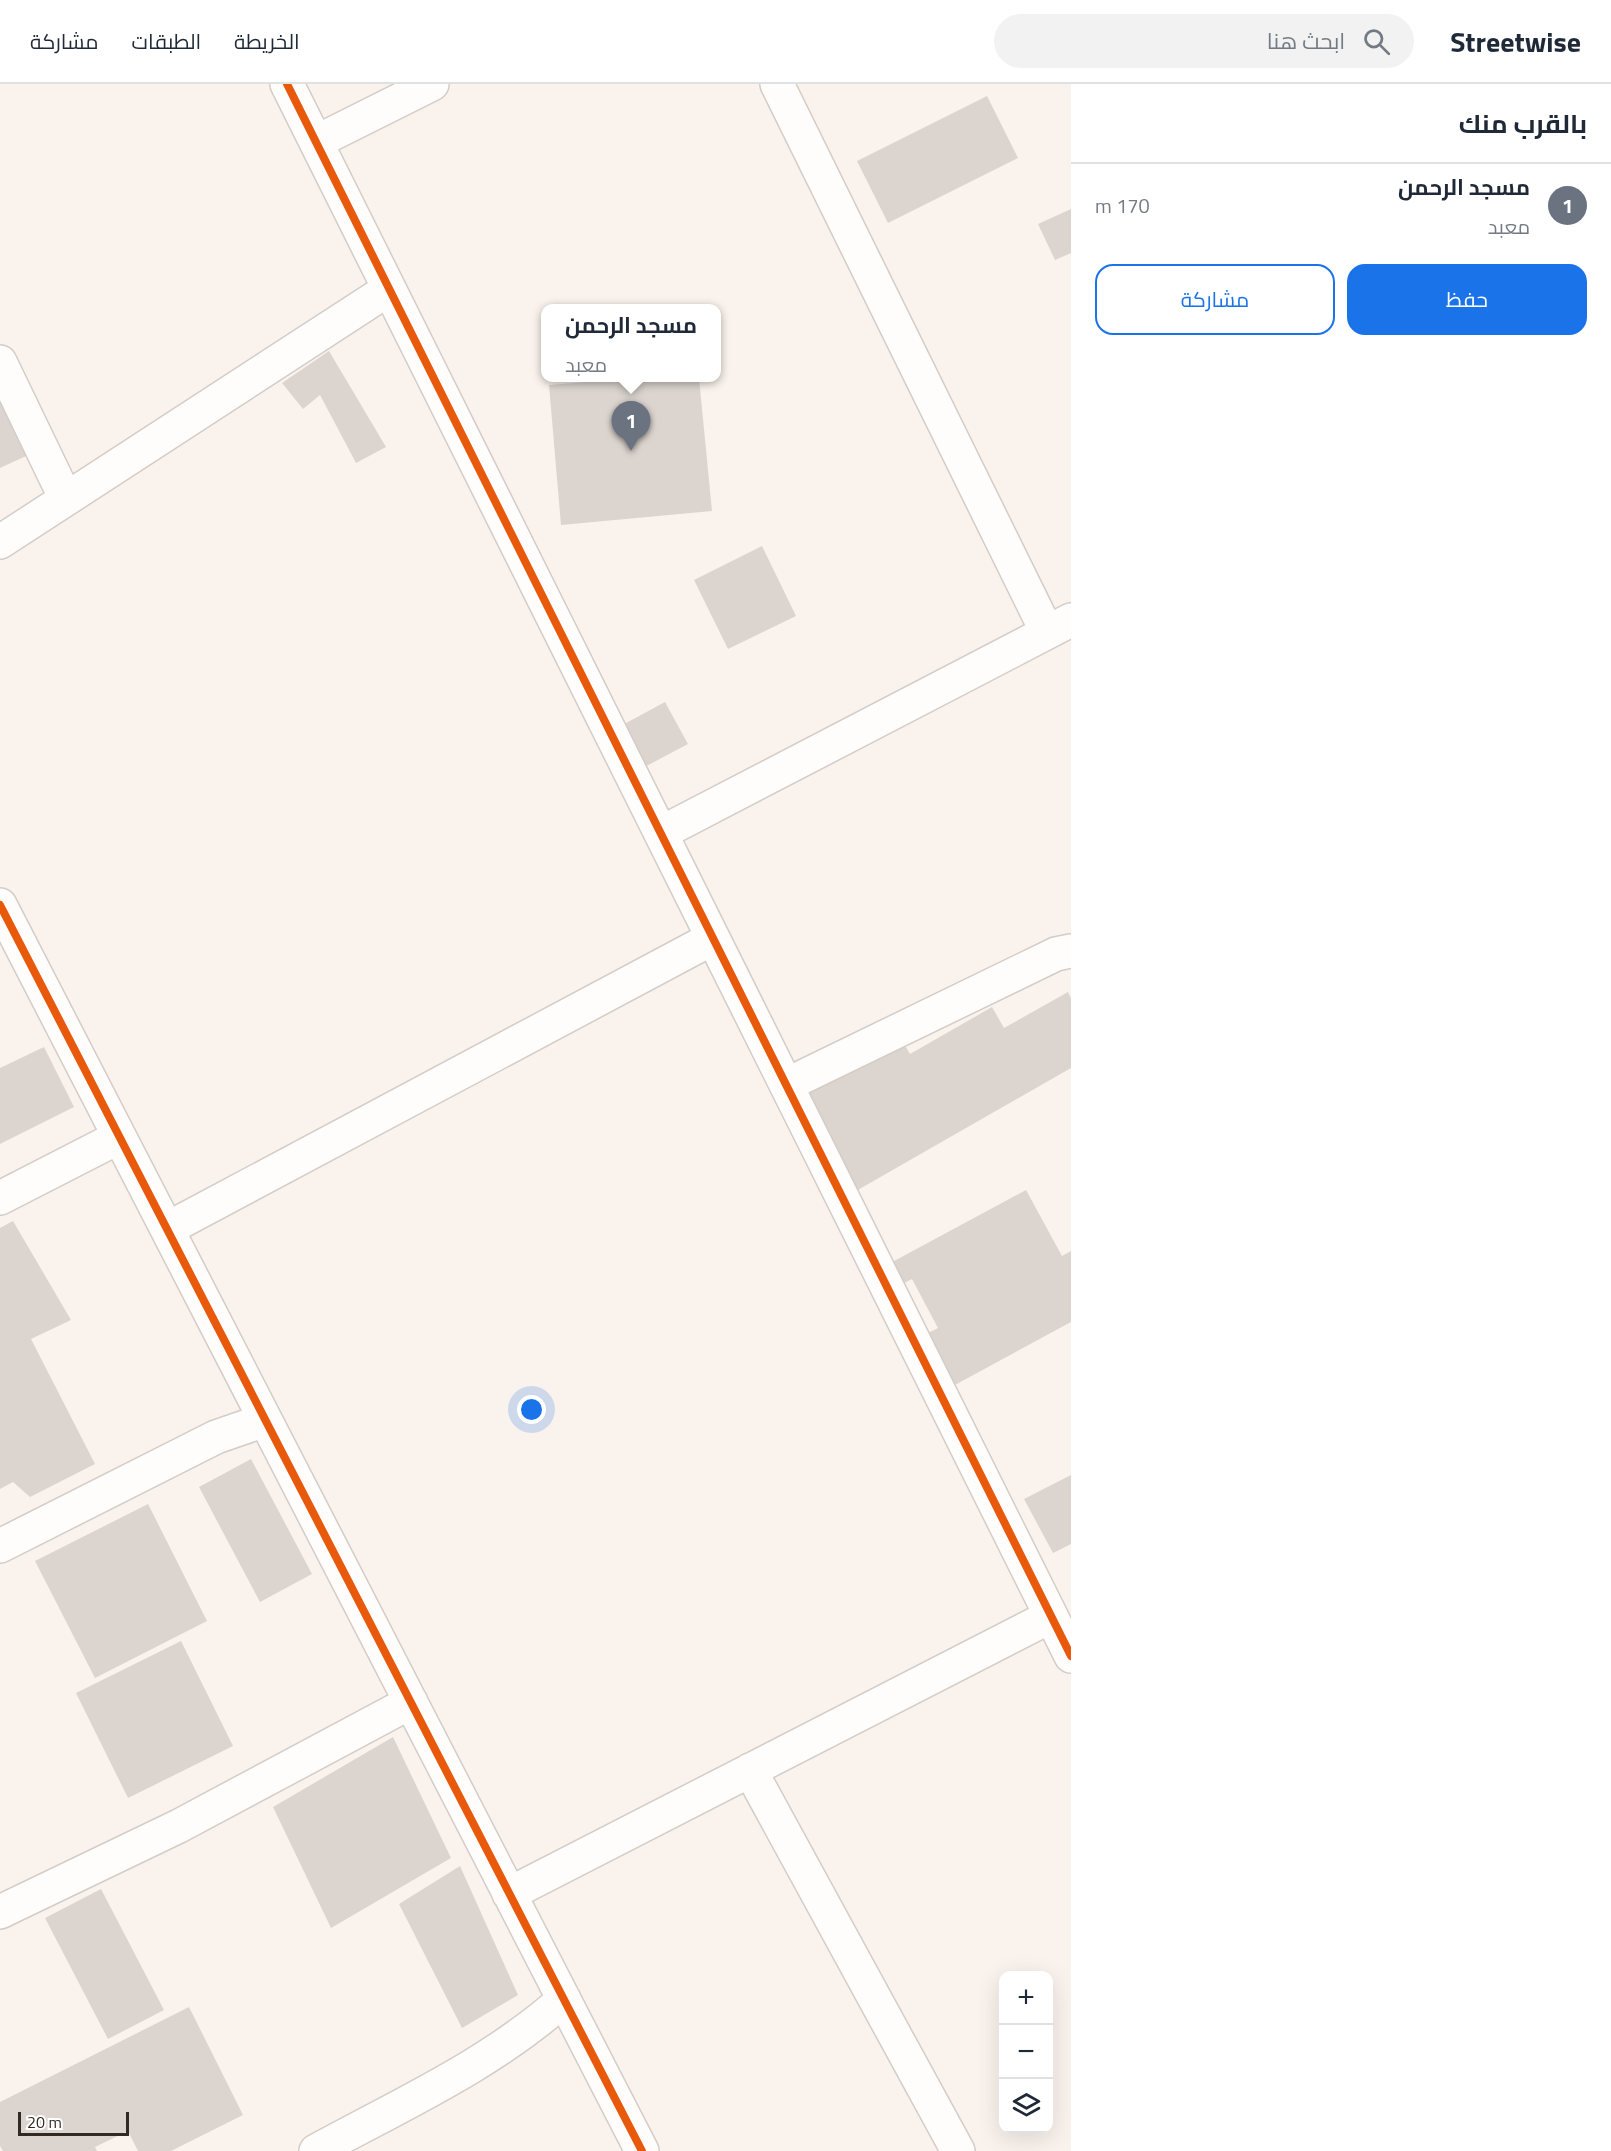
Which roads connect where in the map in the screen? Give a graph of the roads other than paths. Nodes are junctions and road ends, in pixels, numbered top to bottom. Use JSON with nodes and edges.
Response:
{"nodes":[{"id":1,"x":287,"y":84,"type":"edge"},
{"id":2,"x":432,"y":84,"type":"edge"},
{"id":3,"x":777,"y":84,"type":"edge"},
{"id":4,"x":316,"y":142,"type":"junction"},
{"id":5,"x":389,"y":289,"type":"junction"},
{"id":6,"x":0,"y":362,"type":"edge"},
{"id":7,"x":66,"y":499,"type":"junction"},
{"id":8,"x":0,"y":542,"type":"edge"},
{"id":9,"x":1059,"y":626,"type":"edge"},
{"id":10,"x":661,"y":833,"type":"junction"},
{"id":11,"x":0,"y":905,"type":"edge"},
{"id":12,"x":713,"y":938,"type":"junction"},
{"id":13,"x":1071,"y":951,"type":"edge"},
{"id":14,"x":786,"y":1085,"type":"junction"},
{"id":15,"x":119,"y":1137,"type":"junction"},
{"id":16,"x":0,"y":1198,"type":"edge"},
{"id":17,"x":167,"y":1229,"type":"junction"},
{"id":18,"x":265,"y":1420,"type":"junction"},
{"id":19,"x":0,"y":1546,"type":"edge"},
{"id":20,"x":1051,"y":1616,"type":"junction"},
{"id":21,"x":1071,"y":1656,"type":"edge"},
{"id":22,"x":411,"y":1702,"type":"junction"},
{"id":23,"x":750,"y":1770,"type":"junction"},
{"id":24,"x":510,"y":1894,"type":"junction"},
{"id":25,"x":0,"y":1912,"type":"edge"},
{"id":26,"x":564,"y":1999,"type":"junction"},
{"id":27,"x":316,"y":2151,"type":"edge"},
{"id":28,"x":642,"y":2151,"type":"edge"},
{"id":29,"x":958,"y":2151,"type":"edge"}],
"edges":[{"from":1,"to":4,"type":"street"},
{"from":2,"to":4,"type":"street"},
{"from":3,"to":9,"type":"street"},
{"from":4,"to":5,"type":"street"},
{"from":5,"to":7,"type":"street"},
{"from":5,"to":10,"type":"street"},
{"from":6,"to":7,"type":"street"},
{"from":7,"to":8,"type":"street"},
{"from":9,"to":10,"type":"street"},
{"from":10,"to":12,"type":"street"},
{"from":11,"to":15,"type":"street"},
{"from":12,"to":14,"type":"street"},
{"from":12,"to":17,"type":"street"},
{"from":13,"to":14,"type":"street"},
{"from":14,"to":20,"type":"street"},
{"from":15,"to":16,"type":"street"},
{"from":15,"to":17,"type":"street"},
{"from":17,"to":18,"type":"street"},
{"from":18,"to":19,"type":"street"},
{"from":18,"to":22,"type":"street"},
{"from":20,"to":21,"type":"street"},
{"from":20,"to":23,"type":"street"},
{"from":22,"to":24,"type":"street"},
{"from":22,"to":25,"type":"street"},
{"from":23,"to":24,"type":"street"},
{"from":23,"to":29,"type":"street"},
{"from":24,"to":26,"type":"street"},
{"from":26,"to":27,"type":"street"},
{"from":26,"to":28,"type":"street"}]}
